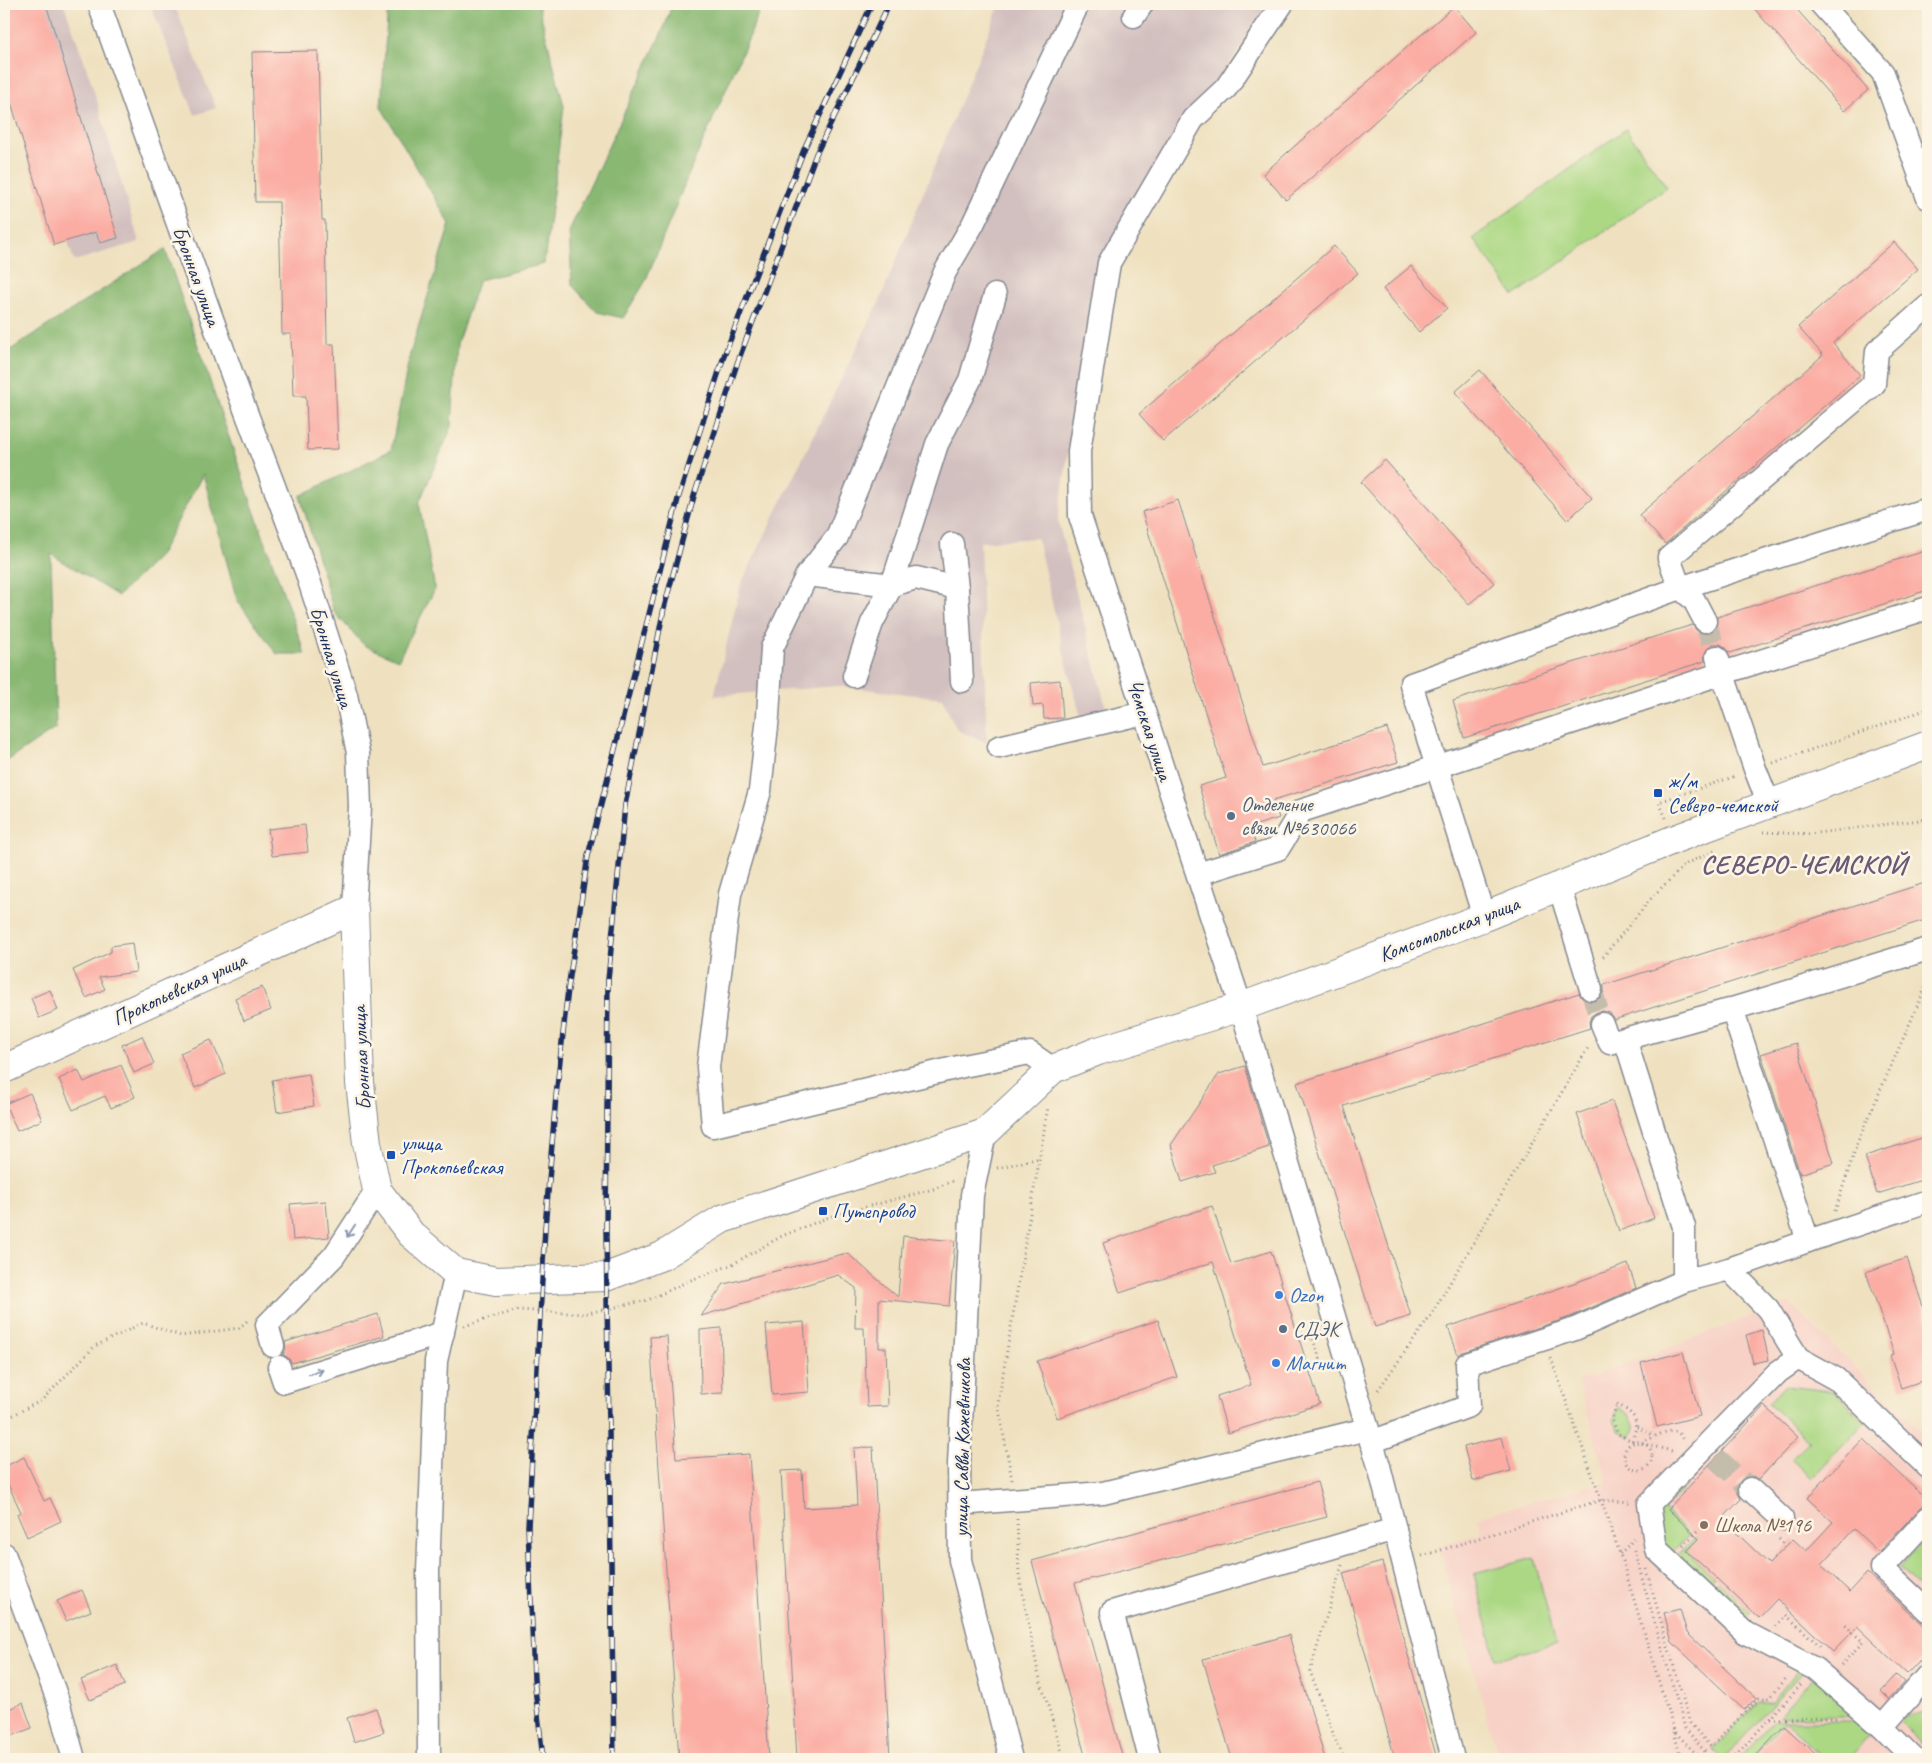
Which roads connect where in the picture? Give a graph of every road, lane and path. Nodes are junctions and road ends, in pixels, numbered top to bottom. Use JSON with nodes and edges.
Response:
{"nodes":[{"id":1,"x":98,"y":4,"type":"edge"},
{"id":2,"x":1078,"y":4,"type":"edge"},
{"id":3,"x":1282,"y":4,"type":"edge"},
{"id":4,"x":1821,"y":4,"type":"edge"},
{"id":5,"x":1928,"y":198,"type":"edge"},
{"id":6,"x":995,"y":295,"type":"dead end"},
{"id":7,"x":1928,"y":306,"type":"edge"},
{"id":8,"x":1928,"y":509,"type":"edge"},
{"id":9,"x":952,"y":544,"type":"dead end"},
{"id":10,"x":807,"y":575,"type":"junction"},
{"id":11,"x":892,"y":585,"type":"junction"},
{"id":12,"x":957,"y":588,"type":"junction"},
{"id":13,"x":1680,"y":588,"type":"junction"},
{"id":14,"x":1928,"y":608,"type":"edge"},
{"id":15,"x":1705,"y":621,"type":"tunnel mouth"},
{"id":16,"x":1720,"y":665,"type":"junction"},
{"id":17,"x":854,"y":676,"type":"dead end"},
{"id":18,"x":962,"y":681,"type":"dead end"},
{"id":19,"x":1928,"y":709,"type":"edge"},
{"id":20,"x":1144,"y":713,"type":"junction"},
{"id":21,"x":1928,"y":745,"type":"edge"},
{"id":22,"x":999,"y":748,"type":"dead end"},
{"id":23,"x":1437,"y":767,"type":"junction"},
{"id":24,"x":1755,"y":769,"type":"junction"},
{"id":25,"x":1659,"y":802,"type":"dead end"},
{"id":26,"x":1769,"y":804,"type":"junction"},
{"id":27,"x":1928,"y":819,"type":"edge"},
{"id":28,"x":1758,"y":832,"type":"dead end"},
{"id":29,"x":1688,"y":864,"type":"dead end"},
{"id":30,"x":1198,"y":874,"type":"junction"},
{"id":31,"x":1559,"y":886,"type":"junction"},
{"id":32,"x":354,"y":909,"type":"junction"},
{"id":33,"x":1484,"y":917,"type":"junction"},
{"id":34,"x":1928,"y":950,"type":"edge"},
{"id":35,"x":1928,"y":982,"type":"edge"},
{"id":36,"x":1589,"y":983,"type":"joint"},
{"id":37,"x":1241,"y":1007,"type":"junction"},
{"id":38,"x":1732,"y":1009,"type":"junction"},
{"id":39,"x":1602,"y":1024,"type":"joint"},
{"id":40,"x":1624,"y":1039,"type":"junction"},
{"id":41,"x":4,"y":1069,"type":"edge"},
{"id":42,"x":1053,"y":1069,"type":"junction"},
{"id":43,"x":985,"y":1132,"type":"junction"},
{"id":44,"x":1040,"y":1158,"type":"junction"},
{"id":45,"x":976,"y":1172,"type":"junction"},
{"id":46,"x":377,"y":1190,"type":"junction"},
{"id":47,"x":1928,"y":1201,"type":"edge"},
{"id":48,"x":1818,"y":1237,"type":"junction"},
{"id":49,"x":1729,"y":1269,"type":"junction"},
{"id":50,"x":456,"y":1273,"type":"junction"},
{"id":51,"x":1684,"y":1281,"type":"junction"},
{"id":52,"x":253,"y":1316,"type":"dead end"},
{"id":53,"x":443,"y":1334,"type":"junction"},
{"id":54,"x":1544,"y":1339,"type":"junction"},
{"id":55,"x":1300,"y":1341,"type":"dead end"},
{"id":56,"x":1798,"y":1358,"type":"junction"},
{"id":57,"x":1322,"y":1364,"type":"dead end"},
{"id":58,"x":4,"y":1420,"type":"edge"},
{"id":59,"x":1637,"y":1427,"type":"junction"},
{"id":60,"x":1367,"y":1428,"type":"junction"},
{"id":61,"x":1656,"y":1436,"type":"junction"},
{"id":62,"x":1632,"y":1441,"type":"junction"},
{"id":63,"x":1642,"y":1443,"type":"junction"},
{"id":64,"x":1681,"y":1448,"type":"dead end"},
{"id":65,"x":1678,"y":1452,"type":"dead end"},
{"id":66,"x":1928,"y":1467,"type":"edge"},
{"id":67,"x":1750,"y":1489,"type":"tunnel mouth"},
{"id":68,"x":1016,"y":1499,"type":"junction"},
{"id":69,"x":1601,"y":1500,"type":"junction"},
{"id":70,"x":1619,"y":1500,"type":"dead end"},
{"id":71,"x":959,"y":1504,"type":"junction"},
{"id":72,"x":1928,"y":1518,"type":"edge"},
{"id":73,"x":1782,"y":1520,"type":"dead end"},
{"id":74,"x":1652,"y":1523,"type":"junction"},
{"id":75,"x":1394,"y":1529,"type":"junction"},
{"id":76,"x":1635,"y":1538,"type":"dead end"},
{"id":77,"x":1349,"y":1542,"type":"junction"},
{"id":78,"x":1656,"y":1549,"type":"junction"},
{"id":79,"x":4,"y":1554,"type":"edge"},
{"id":80,"x":1620,"y":1554,"type":"junction"},
{"id":81,"x":1403,"y":1562,"type":"junction"},
{"id":82,"x":1928,"y":1611,"type":"edge"},
{"id":83,"x":1845,"y":1625,"type":"dead end"},
{"id":84,"x":1762,"y":1641,"type":"junction"},
{"id":85,"x":1834,"y":1659,"type":"dead end"},
{"id":86,"x":1814,"y":1661,"type":"junction"},
{"id":87,"x":1928,"y":1675,"type":"edge"},
{"id":88,"x":1882,"y":1727,"type":"junction"},
{"id":89,"x":1674,"y":1731,"type":"junction"},
{"id":90,"x":74,"y":1759,"type":"edge"},
{"id":91,"x":429,"y":1759,"type":"edge"},
{"id":92,"x":1011,"y":1759,"type":"edge"},
{"id":93,"x":1064,"y":1759,"type":"edge"},
{"id":94,"x":1150,"y":1759,"type":"edge"},
{"id":95,"x":1346,"y":1759,"type":"edge"},
{"id":96,"x":1453,"y":1759,"type":"edge"},
{"id":97,"x":1681,"y":1759,"type":"edge"},
{"id":98,"x":1701,"y":1759,"type":"edge"},
{"id":99,"x":1711,"y":1759,"type":"edge"},
{"id":100,"x":1732,"y":1759,"type":"edge"},
{"id":101,"x":1914,"y":1759,"type":"edge"}],
"edges":[{"from":1,"to":32,"type":"street","name":"Бронная улица"},
{"from":2,"to":10,"type":"street"},
{"from":3,"to":20,"type":"street","name":"Чемская улица"},
{"from":4,"to":5,"type":"street"},
{"from":6,"to":11,"type":"street"},
{"from":7,"to":13,"type":"street"},
{"from":8,"to":13,"type":"street"},
{"from":9,"to":12,"type":"street"},
{"from":10,"to":11,"type":"street"},
{"from":10,"to":42,"type":"street"},
{"from":11,"to":12,"type":"street"},
{"from":11,"to":17,"type":"street"},
{"from":12,"to":18,"type":"street"},
{"from":13,"to":15,"type":"street"},
{"from":13,"to":23,"type":"street"},
{"from":14,"to":16,"type":"street"},
{"from":16,"to":23,"type":"street"},
{"from":16,"to":24,"type":"street"},
{"from":19,"to":24,"type":"path"},
{"from":20,"to":22,"type":"street"},
{"from":20,"to":30,"type":"street","name":"Чемская улица"},
{"from":21,"to":26,"type":"main road","name":"Комсомольская улица"},
{"from":23,"to":30,"type":"street"},
{"from":23,"to":33,"type":"street"},
{"from":24,"to":25,"type":"path"},
{"from":24,"to":26,"type":"street"},
{"from":26,"to":31,"type":"main road","name":"Комсомольская улица"},
{"from":27,"to":28,"type":"path"},
{"from":29,"to":36,"type":"path"},
{"from":30,"to":37,"type":"street","name":"Чемская улица"},
{"from":31,"to":33,"type":"main road","name":"Комсомольская улица"},
{"from":31,"to":36,"type":"street"},
{"from":32,"to":41,"type":"main road","name":"Прокопьевская улица"},
{"from":32,"to":46,"type":"main road","name":"Бронная улица"},
{"from":33,"to":37,"type":"main road","name":"Комсомольская улица"},
{"from":34,"to":38,"type":"street"},
{"from":35,"to":48,"type":"path"},
{"from":37,"to":42,"type":"main road","name":"Комсомольская улица"},
{"from":37,"to":60,"type":"street","name":"Чемская улица"},
{"from":38,"to":40,"type":"street"},
{"from":38,"to":48,"type":"street"},
{"from":39,"to":40,"type":"street"},
{"from":39,"to":60,"type":"path"},
{"from":40,"to":51,"type":"street"},
{"from":42,"to":43,"type":"main road","name":"Комсомольская улица"},
{"from":42,"to":44,"type":"path"},
{"from":43,"to":45,"type":"street","name":"улица Саввы Кожевникова"},
{"from":43,"to":50,"type":"main road","name":"Бронная улица"},
{"from":44,"to":45,"type":"path"},
{"from":44,"to":68,"type":"path"},
{"from":45,"to":53,"type":"path"},
{"from":45,"to":71,"type":"street","name":"улица Саввы Кожевникова"},
{"from":46,"to":50,"type":"main road","name":"Бронная улица"},
{"from":46,"to":53,"type":"street","one_way":true},
{"from":47,"to":48,"type":"street"},
{"from":48,"to":49,"type":"street"},
{"from":49,"to":51,"type":"street"},
{"from":49,"to":56,"type":"street"},
{"from":50,"to":53,"type":"street"},
{"from":51,"to":54,"type":"street"},
{"from":52,"to":58,"type":"path"},
{"from":53,"to":91,"type":"street"},
{"from":54,"to":60,"type":"street"},
{"from":54,"to":69,"type":"path"},
{"from":55,"to":57,"type":"path"},
{"from":56,"to":66,"type":"street"},
{"from":56,"to":74,"type":"street"},
{"from":59,"to":61,"type":"path"},
{"from":59,"to":62,"type":"path"},
{"from":59,"to":62,"type":"path"},
{"from":60,"to":68,"type":"street"},
{"from":60,"to":75,"type":"street","name":"Чемская улица"},
{"from":61,"to":63,"type":"path"},
{"from":61,"to":64,"type":"path"},
{"from":62,"to":63,"type":"path"},
{"from":63,"to":63,"type":"path"},
{"from":63,"to":65,"type":"path"},
{"from":67,"to":73,"type":"street"},
{"from":68,"to":71,"type":"street"},
{"from":68,"to":93,"type":"path"},
{"from":69,"to":70,"type":"path"},
{"from":69,"to":80,"type":"path"},
{"from":69,"to":81,"type":"path"},
{"from":71,"to":92,"type":"street","name":"улица Саввы Кожевникова"},
{"from":72,"to":82,"type":"street"},
{"from":74,"to":78,"type":"street"},
{"from":74,"to":99,"type":"path"},
{"from":75,"to":77,"type":"street"},
{"from":75,"to":81,"type":"street","name":"Чемская улица"},
{"from":76,"to":80,"type":"path"},
{"from":77,"to":94,"type":"street"},
{"from":77,"to":95,"type":"path"},
{"from":78,"to":84,"type":"street"},
{"from":78,"to":86,"type":"path"},
{"from":79,"to":90,"type":"street"},
{"from":80,"to":89,"type":"path"},
{"from":81,"to":96,"type":"street","name":"Чемская улица"},
{"from":83,"to":85,"type":"path"},
{"from":84,"to":86,"type":"street"},
{"from":84,"to":86,"type":"path"},
{"from":86,"to":88,"type":"street"},
{"from":86,"to":100,"type":"path"},
{"from":87,"to":88,"type":"street"},
{"from":88,"to":101,"type":"street"},
{"from":89,"to":97,"type":"path"},
{"from":89,"to":98,"type":"path"}]}
